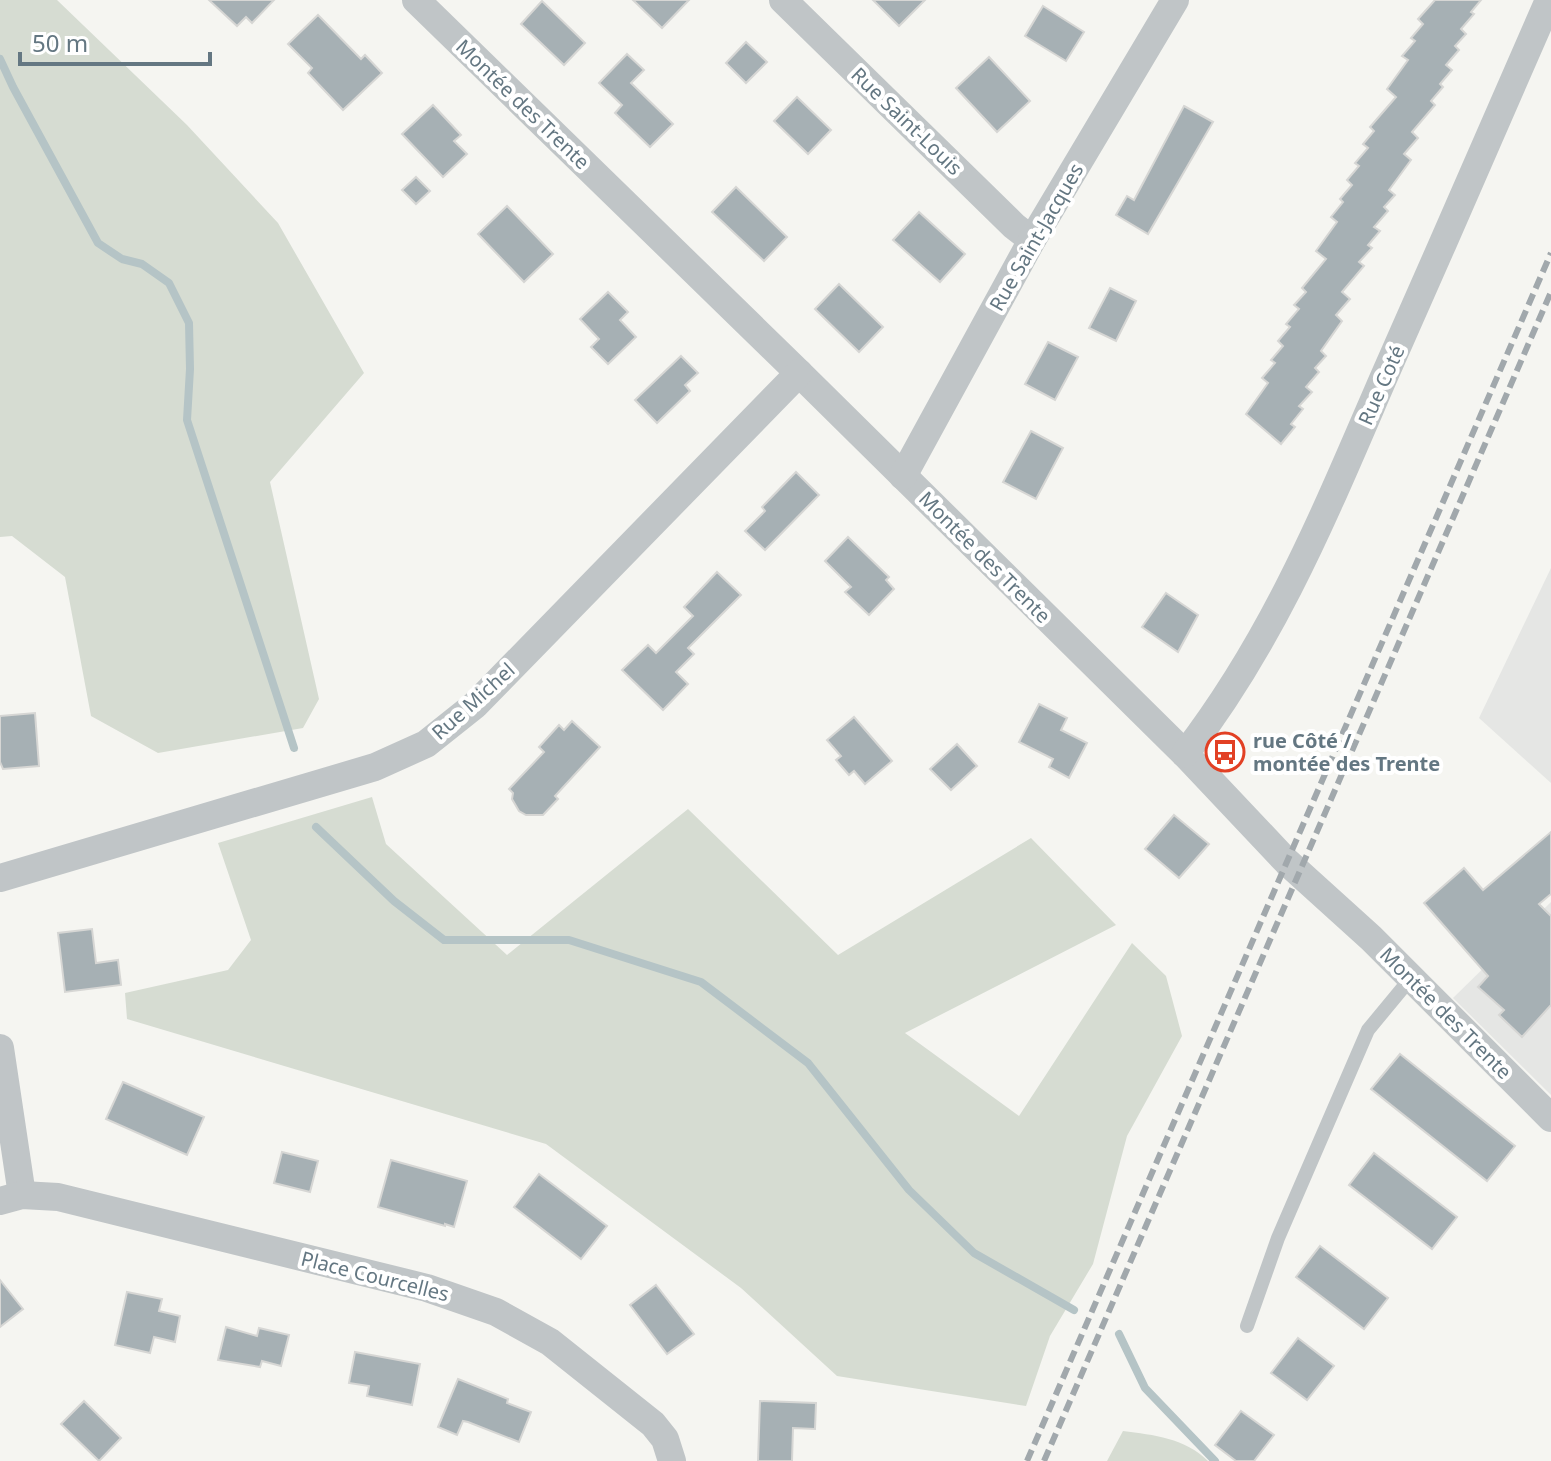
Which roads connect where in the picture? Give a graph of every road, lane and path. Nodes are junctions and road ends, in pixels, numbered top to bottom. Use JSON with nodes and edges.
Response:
{"nodes":[{"id":1,"x":416,"y":0,"type":"edge"},
{"id":2,"x":783,"y":0,"type":"edge"},
{"id":3,"x":1549,"y":0,"type":"edge"},
{"id":4,"x":1170,"y":2,"type":"edge"},
{"id":5,"x":1032,"y":240,"type":"junction"},
{"id":6,"x":799,"y":373,"type":"junction"},
{"id":7,"x":903,"y":476,"type":"junction"},
{"id":8,"x":1185,"y":754,"type":"junction"},
{"id":9,"x":0,"y":878,"type":"edge"},
{"id":10,"x":1411,"y":978,"type":"junction"},
{"id":11,"x":0,"y":1048,"type":"edge"},
{"id":12,"x":1551,"y":1118,"type":"edge"},
{"id":13,"x":11,"y":1198,"type":"edge"},
{"id":14,"x":1247,"y":1326,"type":"dead end"},
{"id":15,"x":672,"y":1461,"type":"edge"}],
"edges":[{"from":1,"to":6,"type":"street","name":"Montée des Trente"},
{"from":2,"to":5,"type":"street","name":"Rue Saint-Louis"},
{"from":3,"to":8,"type":"street","name":"Rue Coté"},
{"from":4,"to":5,"type":"street","name":"Rue Saint-Jacques"},
{"from":5,"to":7,"type":"street","name":"Rue Saint-Jacques"},
{"from":6,"to":7,"type":"street","name":"Montée des Trente"},
{"from":6,"to":9,"type":"street","name":"Rue Michel"},
{"from":7,"to":8,"type":"street","name":"Montée des Trente"},
{"from":8,"to":10,"type":"street","name":"Montée des Trente"},
{"from":10,"to":12,"type":"street","name":"Montée des Trente"},
{"from":10,"to":14,"type":"lane"},
{"from":11,"to":13,"type":"street"},
{"from":13,"to":15,"type":"street","name":"Place Courcelles"}]}
